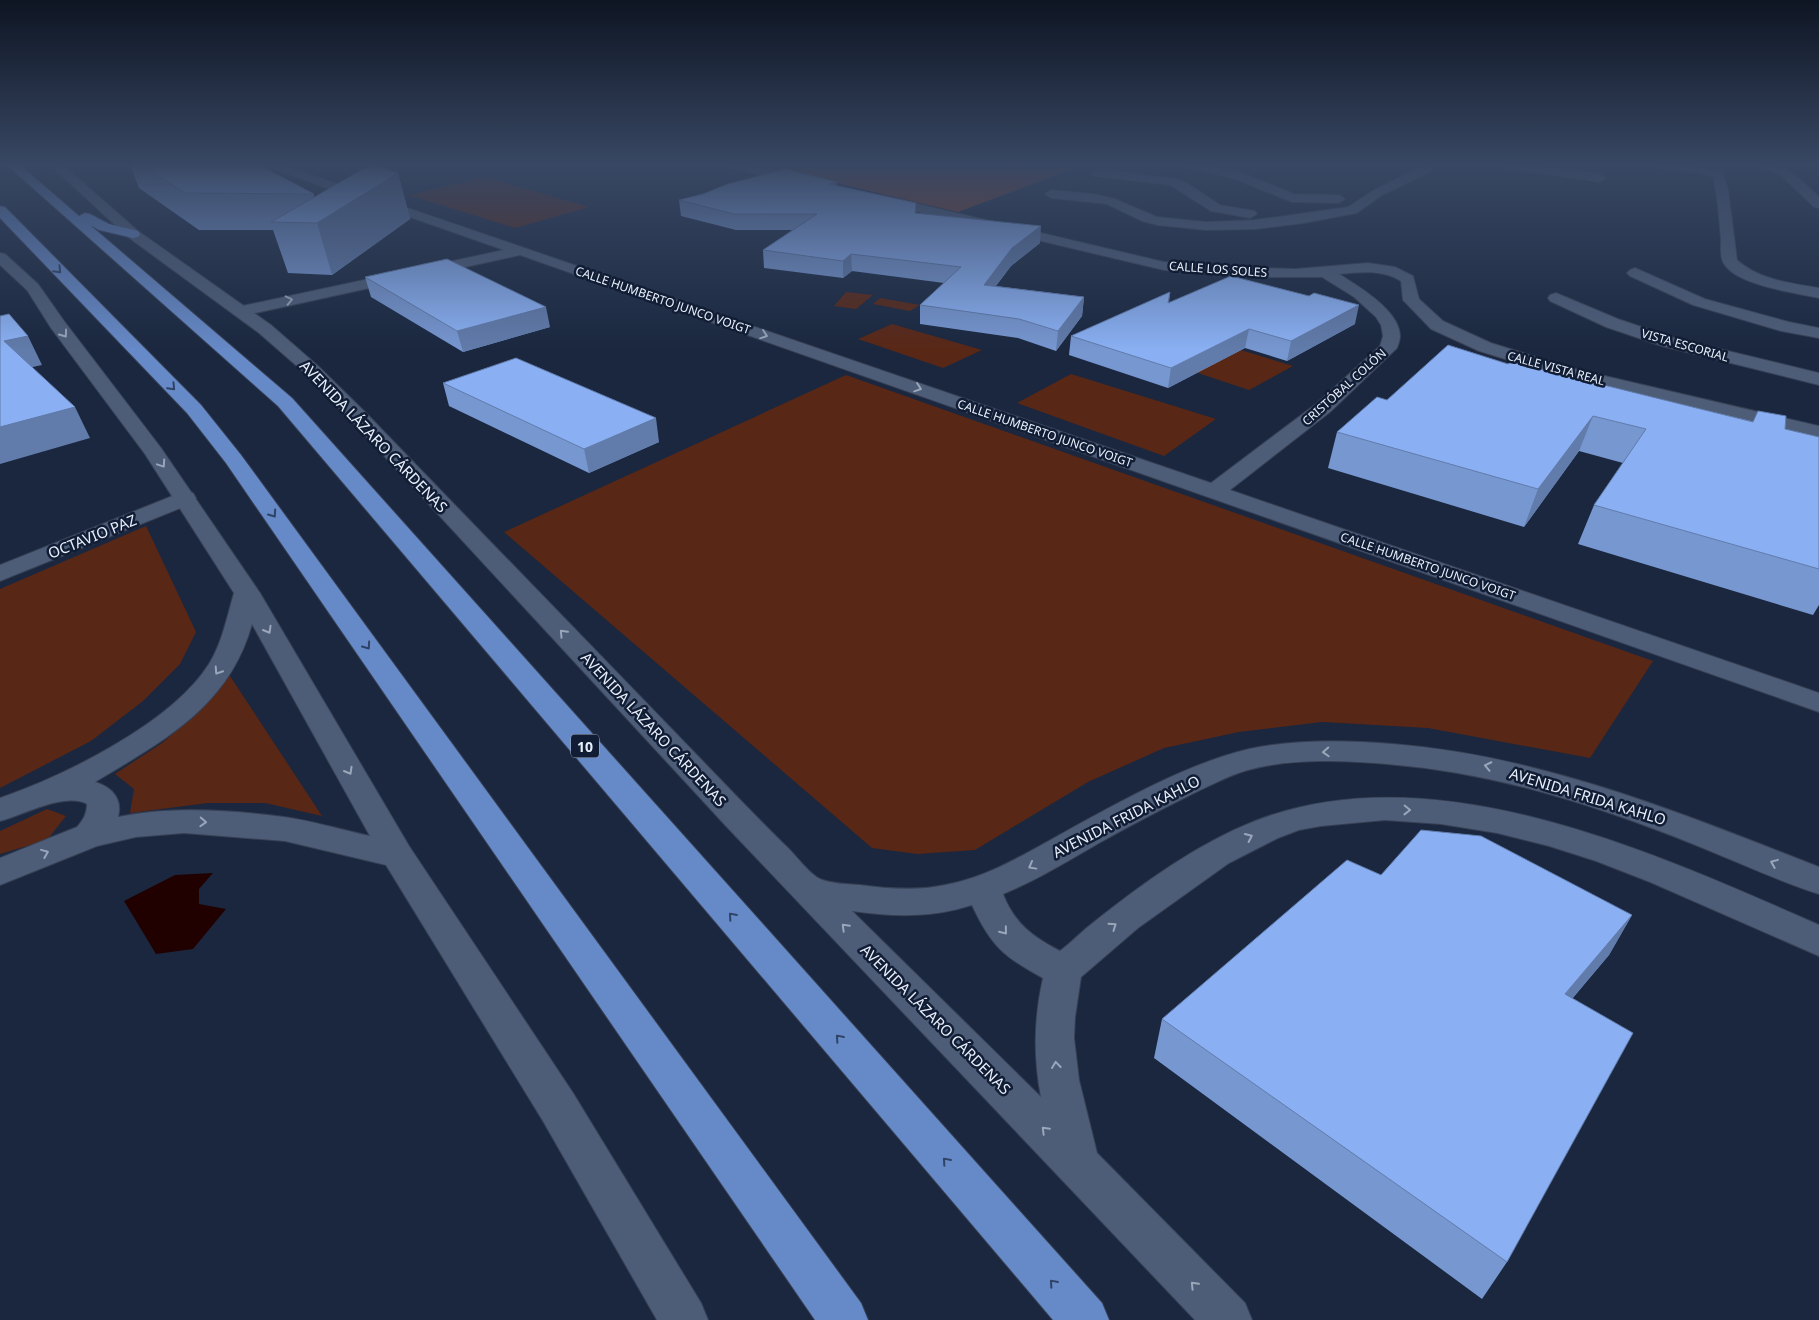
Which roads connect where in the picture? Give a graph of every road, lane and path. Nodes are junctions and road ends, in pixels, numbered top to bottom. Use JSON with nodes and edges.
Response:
{"nodes":[{"id":1,"x":16,"y":227,"type":"edge"},
{"id":2,"x":83,"y":227,"type":"edge"},
{"id":3,"x":103,"y":227,"type":"edge"},
{"id":4,"x":124,"y":227,"type":"edge"},
{"id":5,"x":451,"y":227,"type":"edge"},
{"id":6,"x":996,"y":227,"type":"edge"},
{"id":7,"x":1726,"y":227,"type":"edge"},
{"id":8,"x":132,"y":234,"type":"junction"},
{"id":9,"x":519,"y":251,"type":"junction"},
{"id":10,"x":0,"y":257,"type":"edge"},
{"id":11,"x":1325,"y":272,"type":"junction"},
{"id":12,"x":1277,"y":273,"type":"junction"},
{"id":13,"x":1635,"y":273,"type":"dead end"},
{"id":14,"x":1343,"y":284,"type":"junction"},
{"id":15,"x":1819,"y":293,"type":"edge"},
{"id":16,"x":1556,"y":298,"type":"dead end"},
{"id":17,"x":242,"y":311,"type":"junction"},
{"id":18,"x":1819,"y":333,"type":"edge"},
{"id":19,"x":1819,"y":378,"type":"edge"},
{"id":20,"x":1819,"y":432,"type":"edge"},
{"id":21,"x":1220,"y":486,"type":"junction"},
{"id":22,"x":185,"y":498,"type":"junction"},
{"id":23,"x":0,"y":574,"type":"edge"},
{"id":24,"x":247,"y":593,"type":"junction"},
{"id":25,"x":1819,"y":703,"type":"edge"},
{"id":26,"x":57,"y":789,"type":"junction"},
{"id":27,"x":0,"y":810,"type":"edge"},
{"id":28,"x":89,"y":836,"type":"junction"},
{"id":29,"x":398,"y":855,"type":"junction"},
{"id":30,"x":0,"y":872,"type":"edge"},
{"id":31,"x":1819,"y":881,"type":"edge"},
{"id":32,"x":983,"y":887,"type":"junction"},
{"id":33,"x":809,"y":891,"type":"junction"},
{"id":34,"x":1819,"y":941,"type":"edge"},
{"id":35,"x":1064,"y":971,"type":"junction"},
{"id":36,"x":1078,"y":1164,"type":"junction"},
{"id":37,"x":684,"y":1320,"type":"edge"},
{"id":38,"x":844,"y":1320,"type":"edge"},
{"id":39,"x":1084,"y":1320,"type":"edge"},
{"id":40,"x":1228,"y":1320,"type":"edge"}],
"edges":[{"from":1,"to":38,"type":"highway","one_way":true},
{"from":39,"to":2,"type":"highway","number":"10","one_way":true},
{"from":3,"to":8,"type":"highway"},
{"from":4,"to":8,"type":"street","name":"AVENIDA LÁZARO CÁRDENAS"},
{"from":5,"to":9,"type":"street","name":"CALLE HUMBERTO JUNCO VOIGT"},
{"from":6,"to":12,"type":"street","name":"CALLE LOS SOLES"},
{"from":7,"to":15,"type":"street"},
{"from":8,"to":17,"type":"street","name":"AVENIDA LÁZARO CÁRDENAS"},
{"from":17,"to":9,"type":"street","one_way":true},
{"from":9,"to":21,"type":"street","name":"CALLE HUMBERTO JUNCO VOIGT","one_way":true},
{"from":10,"to":22,"type":"street","one_way":true},
{"from":11,"to":12,"type":"street","name":"CALLE LOS SOLES"},
{"from":11,"to":14,"type":"street","name":"CRISTÓBAL COLÓN"},
{"from":11,"to":20,"type":"street","name":"CALLE VISTA REAL"},
{"from":12,"to":14,"type":"street"},
{"from":13,"to":18,"type":"street"},
{"from":14,"to":21,"type":"street","name":"CRISTÓBAL COLÓN"},
{"from":16,"to":19,"type":"street","name":"VISTA ESCORIAL"},
{"from":33,"to":17,"type":"street","name":"AVENIDA LÁZARO CÁRDENAS","one_way":true},
{"from":21,"to":25,"type":"street","name":"CALLE HUMBERTO JUNCO VOIGT"},
{"from":22,"to":23,"type":"street","name":"OCTAVIO PAZ"},
{"from":22,"to":24,"type":"street"},
{"from":24,"to":26,"type":"street","one_way":true},
{"from":24,"to":29,"type":"street","one_way":true},
{"from":26,"to":27,"type":"street"},
{"from":26,"to":28,"type":"street"},
{"from":28,"to":29,"type":"street","one_way":true},
{"from":30,"to":28,"type":"street","one_way":true},
{"from":29,"to":37,"type":"street"},
{"from":31,"to":32,"type":"street","name":"AVENIDA FRIDA KAHLO","one_way":true},
{"from":32,"to":33,"type":"street","name":"AVENIDA FRIDA KAHLO"},
{"from":32,"to":35,"type":"street","one_way":true},
{"from":36,"to":33,"type":"street","name":"AVENIDA LÁZARO CÁRDENAS","one_way":true},
{"from":35,"to":34,"type":"street","one_way":true},
{"from":36,"to":35,"type":"street","one_way":true},
{"from":40,"to":36,"type":"street","name":"AVENIDA LÁZARO CÁRDENAS","one_way":true}]}
